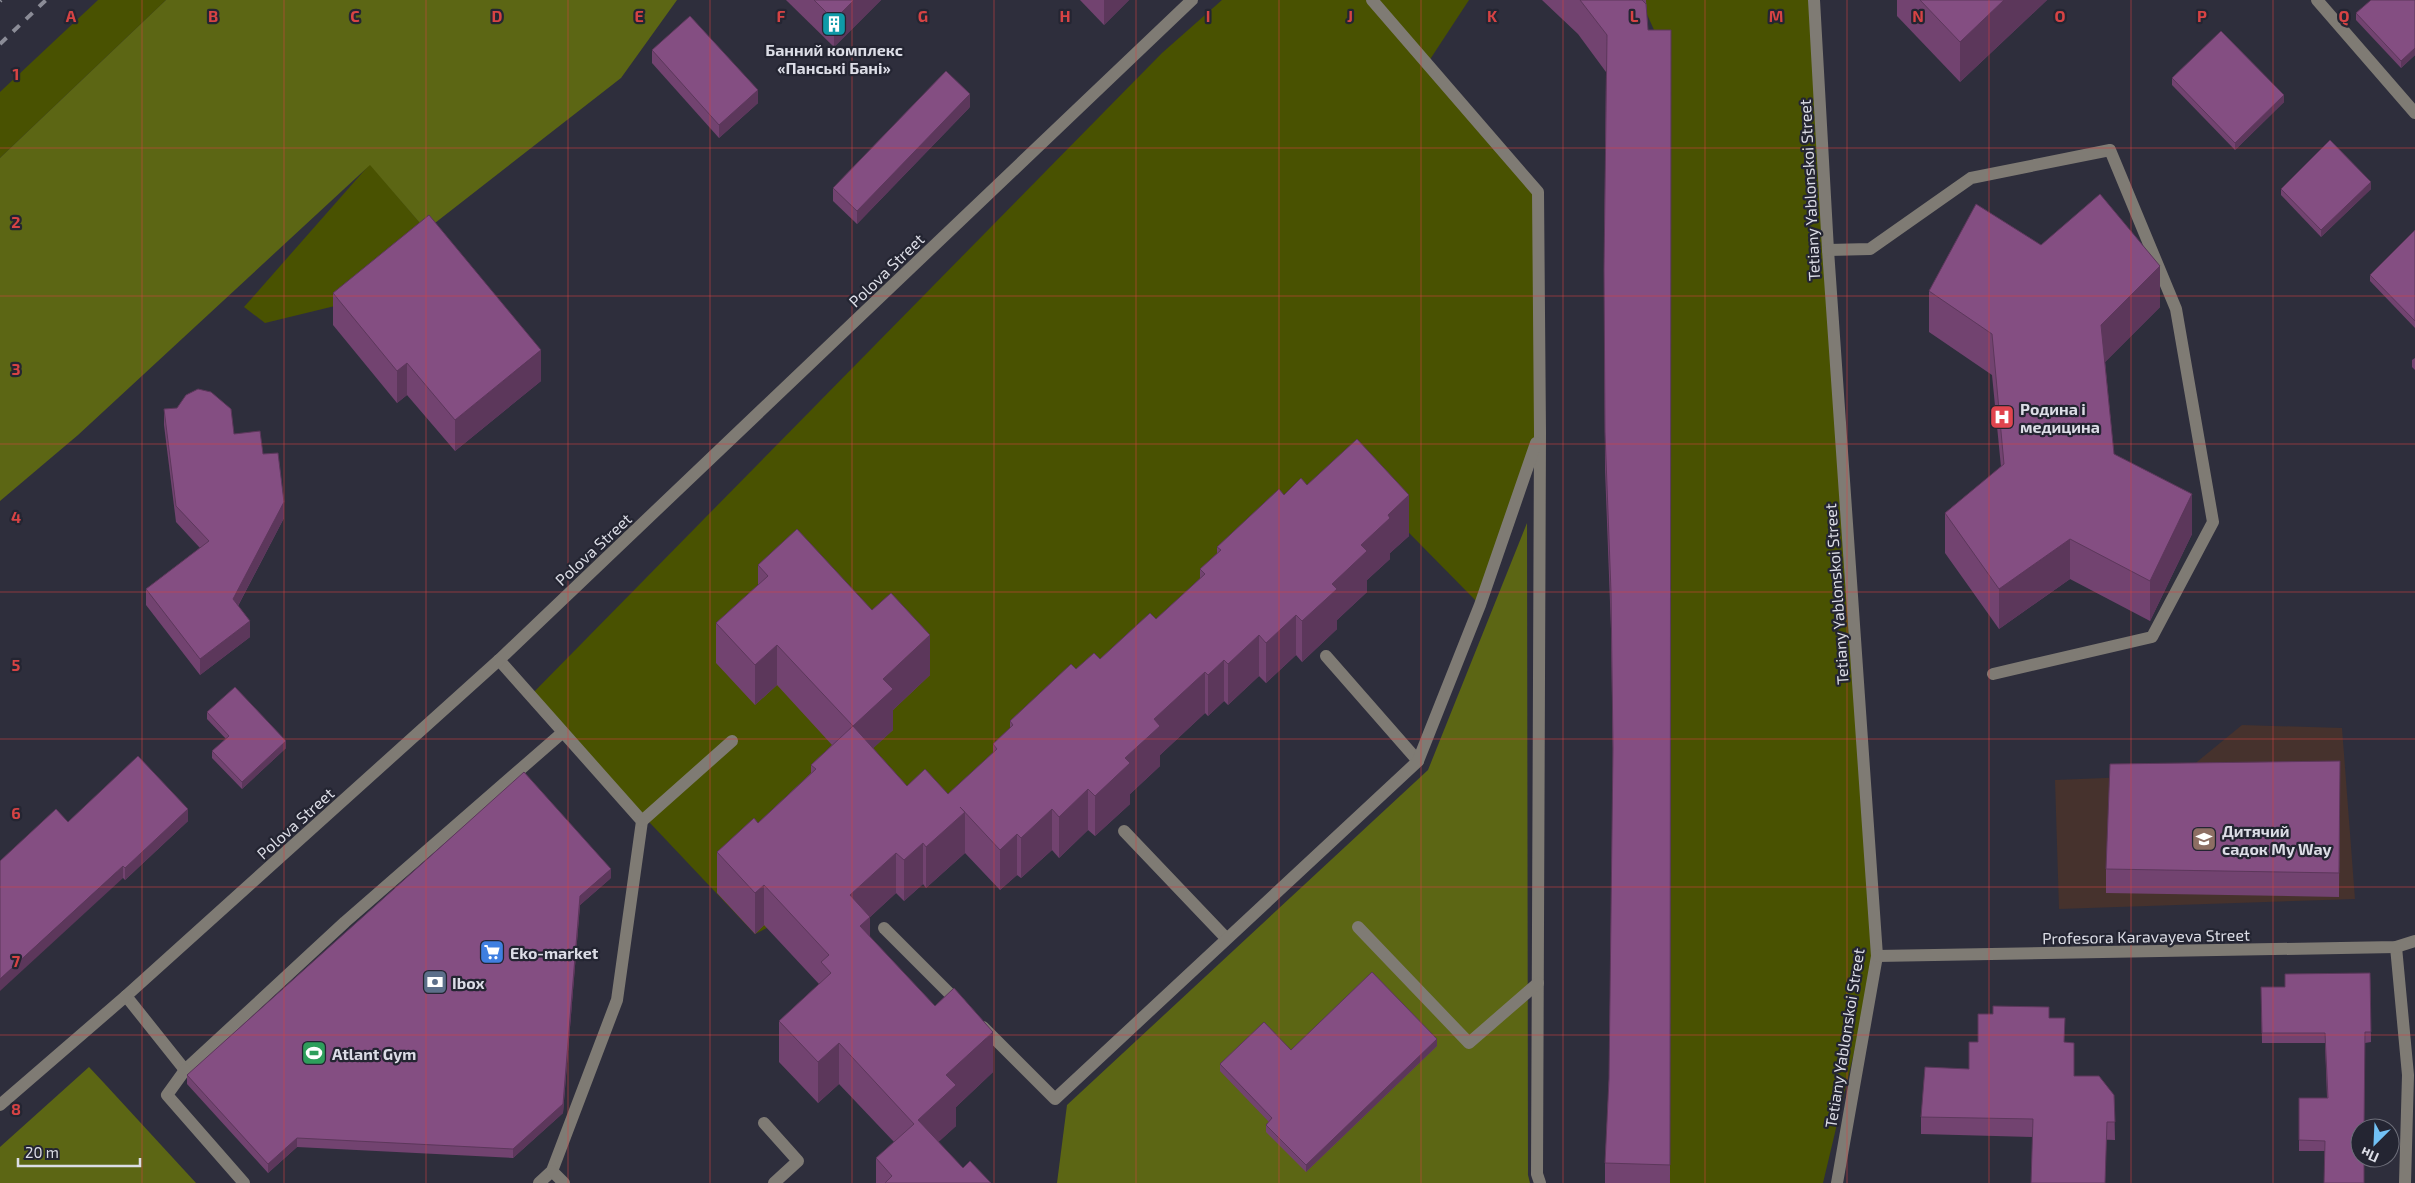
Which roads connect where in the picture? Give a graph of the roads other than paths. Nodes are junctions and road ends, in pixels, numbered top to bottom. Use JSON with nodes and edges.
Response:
{"nodes":[{"id":1,"x":1192,"y":0,"type":"edge"},
{"id":2,"x":1372,"y":0,"type":"edge"},
{"id":3,"x":1814,"y":0,"type":"edge"},
{"id":4,"x":2317,"y":0,"type":"edge"},
{"id":5,"x":2415,"y":113,"type":"edge"},
{"id":6,"x":1828,"y":250,"type":"junction"},
{"id":7,"x":1540,"y":434,"type":"junction"},
{"id":8,"x":1326,"y":656,"type":"edge"},
{"id":9,"x":499,"y":660,"type":"junction"},
{"id":10,"x":1992,"y":674,"type":"dead end"},
{"id":11,"x":562,"y":733,"type":"junction"},
{"id":12,"x":732,"y":741,"type":"dead end"},
{"id":13,"x":1418,"y":761,"type":"junction"},
{"id":14,"x":642,"y":822,"type":"junction"},
{"id":15,"x":1124,"y":831,"type":"dead end"},
{"id":16,"x":1358,"y":927,"type":"dead end"},
{"id":17,"x":884,"y":928,"type":"dead end"},
{"id":18,"x":1226,"y":938,"type":"junction"},
{"id":19,"x":2415,"y":941,"type":"edge"},
{"id":20,"x":2396,"y":948,"type":"junction"},
{"id":21,"x":1877,"y":956,"type":"junction"},
{"id":22,"x":1538,"y":983,"type":"junction"},
{"id":23,"x":126,"y":996,"type":"junction"},
{"id":24,"x":185,"y":1070,"type":"junction"},
{"id":25,"x":0,"y":1105,"type":"edge"},
{"id":26,"x":764,"y":1123,"type":"dead end"},
{"id":27,"x":552,"y":1171,"type":"junction"},
{"id":28,"x":244,"y":1183,"type":"edge"},
{"id":29,"x":539,"y":1183,"type":"edge"},
{"id":30,"x":564,"y":1183,"type":"edge"},
{"id":31,"x":774,"y":1183,"type":"edge"},
{"id":32,"x":1540,"y":1183,"type":"edge"},
{"id":33,"x":1837,"y":1183,"type":"edge"},
{"id":34,"x":2405,"y":1183,"type":"edge"}],
"edges":[{"from":1,"to":9,"type":"street","name":"Polova Street"},
{"from":2,"to":7,"type":"street"},
{"from":3,"to":6,"type":"street","name":"Tetiany Yablonskoi Street"},
{"from":4,"to":5,"type":"street"},
{"from":6,"to":10,"type":"street"},
{"from":6,"to":21,"type":"street","name":"Tetiany Yablonskoi Street"},
{"from":7,"to":13,"type":"street"},
{"from":7,"to":22,"type":"street"},
{"from":8,"to":13,"type":"street"},
{"from":9,"to":11,"type":"street"},
{"from":9,"to":23,"type":"street","name":"Polova Street"},
{"from":11,"to":14,"type":"street"},
{"from":11,"to":24,"type":"street"},
{"from":12,"to":14,"type":"street"},
{"from":13,"to":18,"type":"street"},
{"from":14,"to":27,"type":"street"},
{"from":15,"to":18,"type":"street"},
{"from":16,"to":22,"type":"street"},
{"from":17,"to":18,"type":"street"},
{"from":19,"to":20,"type":"street","name":"Profesora Karavayeva Street"},
{"from":20,"to":21,"type":"street","name":"Profesora Karavayeva Street"},
{"from":20,"to":34,"type":"street"},
{"from":21,"to":33,"type":"street","name":"Tetiany Yablonskoi Street"},
{"from":22,"to":32,"type":"street"},
{"from":23,"to":24,"type":"street"},
{"from":23,"to":25,"type":"street","name":"Polova Street"},
{"from":24,"to":28,"type":"street"},
{"from":26,"to":31,"type":"street"},
{"from":27,"to":29,"type":"street"},
{"from":27,"to":30,"type":"street"}]}
